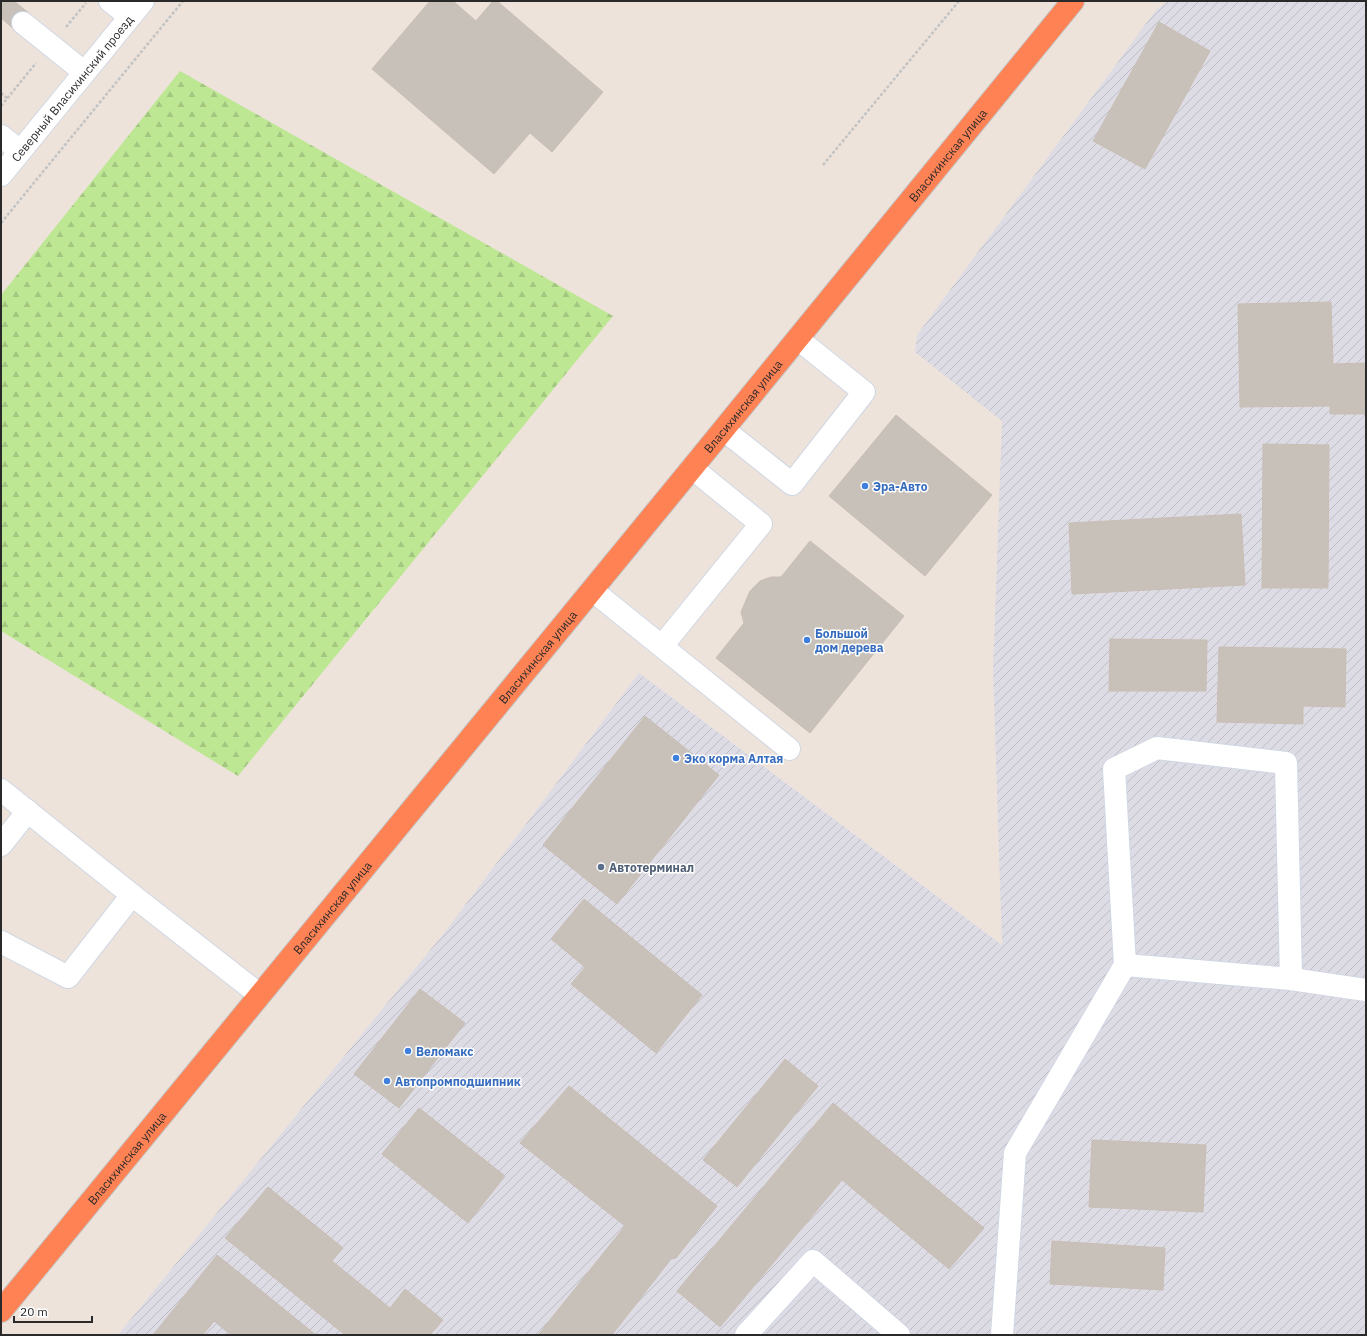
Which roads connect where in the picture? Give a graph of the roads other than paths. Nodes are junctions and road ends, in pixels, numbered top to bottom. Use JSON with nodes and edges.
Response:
{"nodes":[{"id":1,"x":110,"y":1,"type":"edge"},
{"id":2,"x":1072,"y":1,"type":"edge"},
{"id":3,"x":136,"y":9,"type":"edge"},
{"id":4,"x":23,"y":23,"type":"dead end"},
{"id":5,"x":84,"y":72,"type":"junction"},
{"id":6,"x":1,"y":136,"type":"edge"},
{"id":7,"x":20,"y":151,"type":"junction"},
{"id":8,"x":1,"y":175,"type":"edge"},
{"id":9,"x":798,"y":339,"type":"junction"},
{"id":10,"x":724,"y":430,"type":"junction"},
{"id":11,"x":692,"y":468,"type":"junction"},
{"id":12,"x":592,"y":590,"type":"junction"},
{"id":13,"x":662,"y":646,"type":"junction"},
{"id":14,"x":789,"y":749,"type":"dead end"},
{"id":15,"x":1,"y":790,"type":"edge"},
{"id":16,"x":28,"y":811,"type":"junction"},
{"id":17,"x":1,"y":845,"type":"edge"},
{"id":18,"x":132,"y":895,"type":"junction"},
{"id":19,"x":1,"y":942,"type":"edge"},
{"id":20,"x":1125,"y":965,"type":"junction"},
{"id":21,"x":1291,"y":979,"type":"junction"},
{"id":22,"x":1366,"y":990,"type":"edge"},
{"id":23,"x":260,"y":995,"type":"junction"},
{"id":24,"x":1,"y":1311,"type":"edge"},
{"id":25,"x":746,"y":1335,"type":"edge"},
{"id":26,"x":898,"y":1335,"type":"edge"},
{"id":27,"x":1002,"y":1335,"type":"edge"}],
"edges":[{"from":1,"to":3,"type":"street"},
{"from":2,"to":9,"type":"highway","name":"Власихинская улица"},
{"from":3,"to":5,"type":"street","name":"Северный Власихинский проезд"},
{"from":4,"to":5,"type":"street"},
{"from":5,"to":7,"type":"street","name":"Северный Власихинский проезд"},
{"from":6,"to":7,"type":"street"},
{"from":7,"to":8,"type":"street","name":"Северный Власихинский проезд"},
{"from":9,"to":10,"type":"highway","name":"Власихинская улица"},
{"from":9,"to":10,"type":"street"},
{"from":10,"to":11,"type":"highway","name":"Власихинская улица"},
{"from":11,"to":12,"type":"highway","name":"Власихинская улица"},
{"from":11,"to":13,"type":"street"},
{"from":12,"to":13,"type":"street"},
{"from":12,"to":23,"type":"highway","name":"Власихинская улица"},
{"from":13,"to":14,"type":"street"},
{"from":15,"to":16,"type":"street"},
{"from":16,"to":17,"type":"street"},
{"from":16,"to":18,"type":"street"},
{"from":18,"to":19,"type":"street"},
{"from":18,"to":23,"type":"street"},
{"from":20,"to":21,"type":"street"},
{"from":20,"to":21,"type":"street"},
{"from":20,"to":27,"type":"street"},
{"from":21,"to":22,"type":"street"},
{"from":23,"to":24,"type":"highway","name":"Власихинская улица"},
{"from":25,"to":26,"type":"street"}]}
